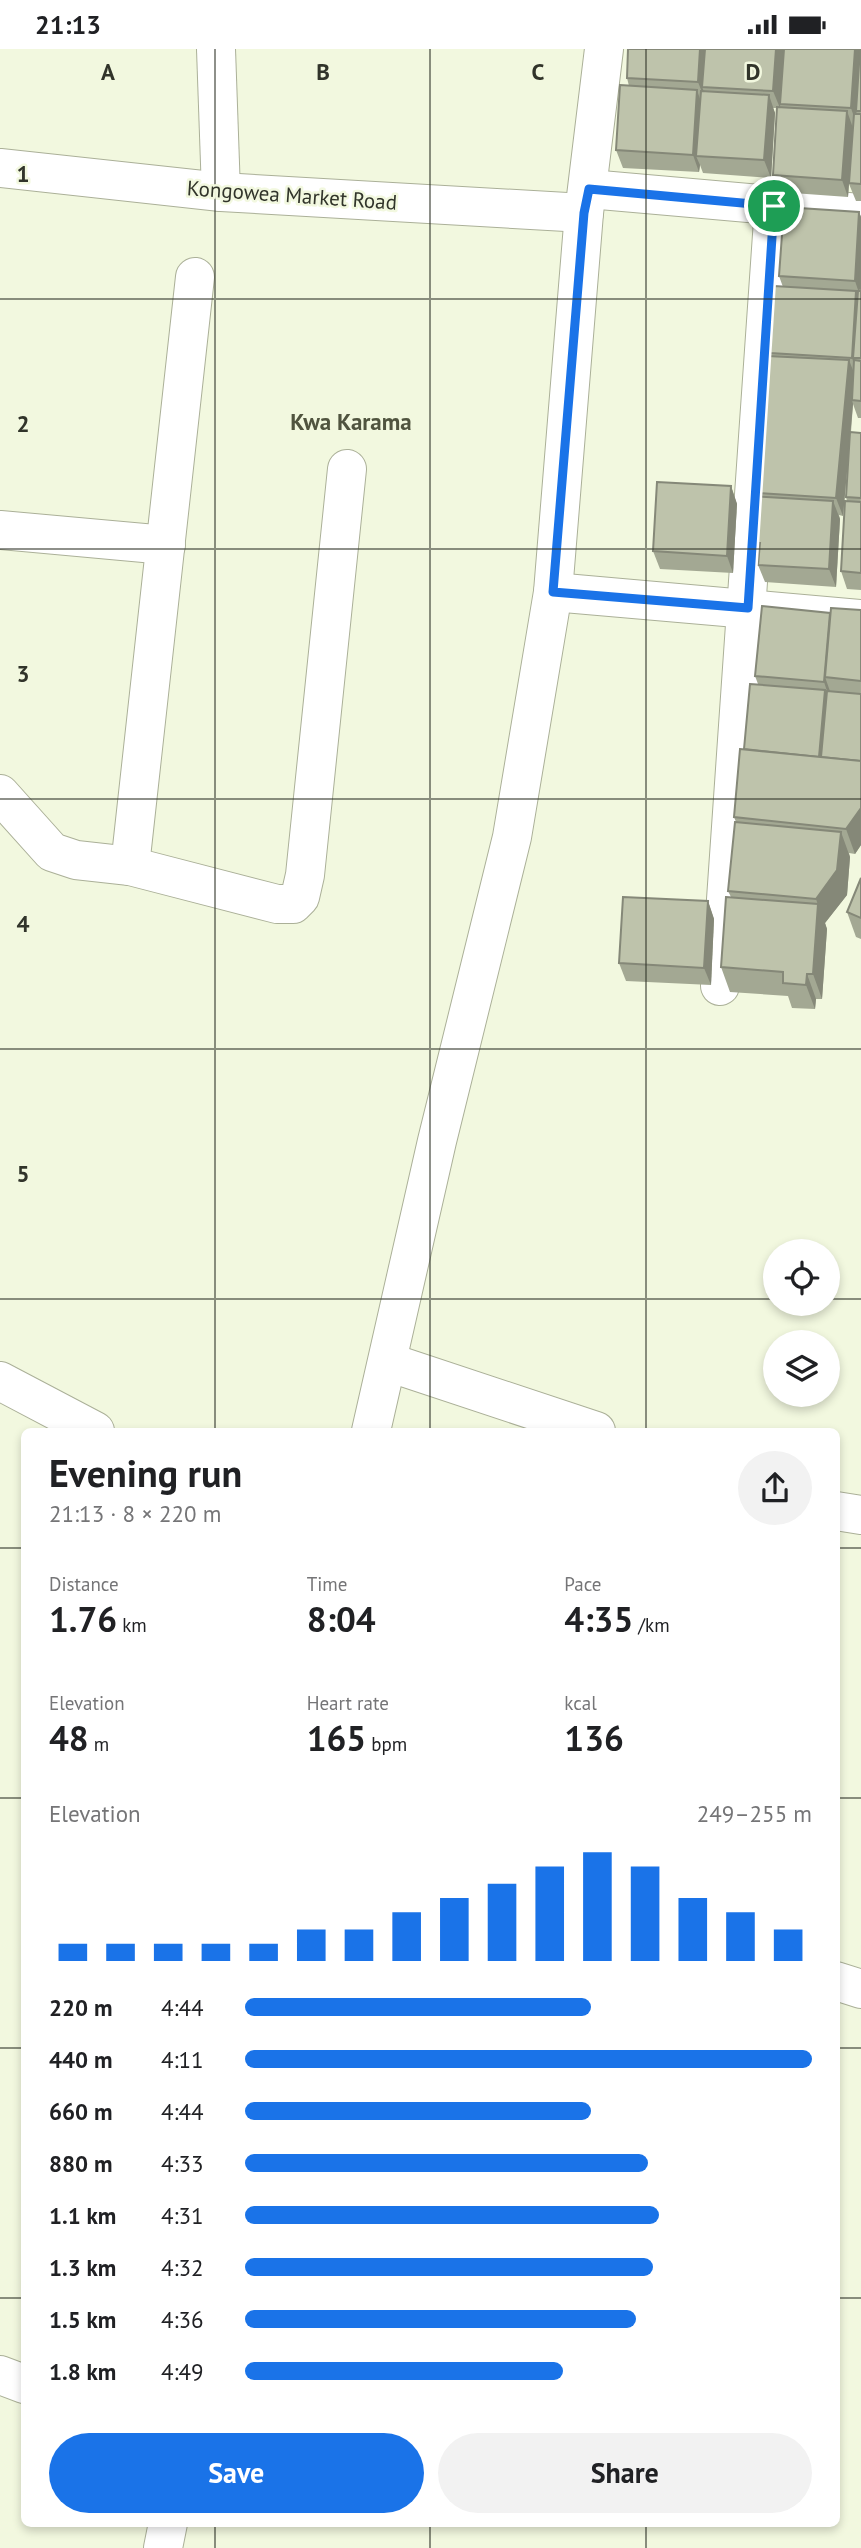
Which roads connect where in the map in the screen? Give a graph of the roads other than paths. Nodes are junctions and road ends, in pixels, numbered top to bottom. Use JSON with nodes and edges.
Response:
{"nodes":[{"id":1,"x":216,"y":49,"type":"edge"},
{"id":2,"x":604,"y":49,"type":"edge"},
{"id":3,"x":0,"y":168,"type":"edge"},
{"id":4,"x":222,"y":192,"type":"junction"},
{"id":5,"x":586,"y":201,"type":"junction"},
{"id":6,"x":774,"y":206,"type":"junction"},
{"id":7,"x":861,"y":213,"type":"edge"},
{"id":8,"x":195,"y":277,"type":"dead end"},
{"id":9,"x":347,"y":469,"type":"dead end"},
{"id":10,"x":0,"y":530,"type":"edge"},
{"id":11,"x":166,"y":545,"type":"junction"},
{"id":12,"x":553,"y":592,"type":"junction"},
{"id":13,"x":748,"y":608,"type":"junction"},
{"id":14,"x":861,"y":619,"type":"edge"},
{"id":15,"x":0,"y":794,"type":"edge"},
{"id":16,"x":130,"y":866,"type":"junction"},
{"id":17,"x":720,"y":986,"type":"edge"},
{"id":18,"x":388,"y":1362,"type":"junction"},
{"id":19,"x":0,"y":1381,"type":"edge"},
{"id":20,"x":89,"y":1428,"type":"edge"},
{"id":21,"x":372,"y":1428,"type":"edge"},
{"id":22,"x":587,"y":1428,"type":"edge"},
{"id":23,"x":840,"y":1512,"type":"edge"},
{"id":24,"x":861,"y":1515,"type":"edge"},
{"id":25,"x":840,"y":1982,"type":"edge"},
{"id":26,"x":861,"y":1989,"type":"edge"},
{"id":27,"x":0,"y":2375,"type":"edge"},
{"id":28,"x":21,"y":2383,"type":"edge"},
{"id":29,"x":167,"y":2527,"type":"edge"},
{"id":30,"x":163,"y":2548,"type":"edge"}],
"edges":[{"from":1,"to":4,"type":"street"},
{"from":2,"to":5,"type":"street"},
{"from":3,"to":4,"type":"street","name":"Kongowea Market Road"},
{"from":4,"to":5,"type":"street","name":"Kongowea Market Road"},
{"from":5,"to":6,"type":"street","name":"Kongowea Market Road"},
{"from":5,"to":12,"type":"street"},
{"from":6,"to":7,"type":"street","name":"Kongowea Market Road"},
{"from":6,"to":13,"type":"street"},
{"from":8,"to":11,"type":"street"},
{"from":9,"to":16,"type":"street"},
{"from":10,"to":11,"type":"street"},
{"from":11,"to":16,"type":"street"},
{"from":12,"to":13,"type":"street"},
{"from":12,"to":18,"type":"street"},
{"from":13,"to":14,"type":"street"},
{"from":13,"to":17,"type":"street"},
{"from":15,"to":16,"type":"street"},
{"from":18,"to":21,"type":"street"},
{"from":18,"to":22,"type":"street"},
{"from":19,"to":20,"type":"street"},
{"from":23,"to":24,"type":"street"},
{"from":25,"to":26,"type":"street"},
{"from":27,"to":28,"type":"street"},
{"from":29,"to":30,"type":"street"}]}
